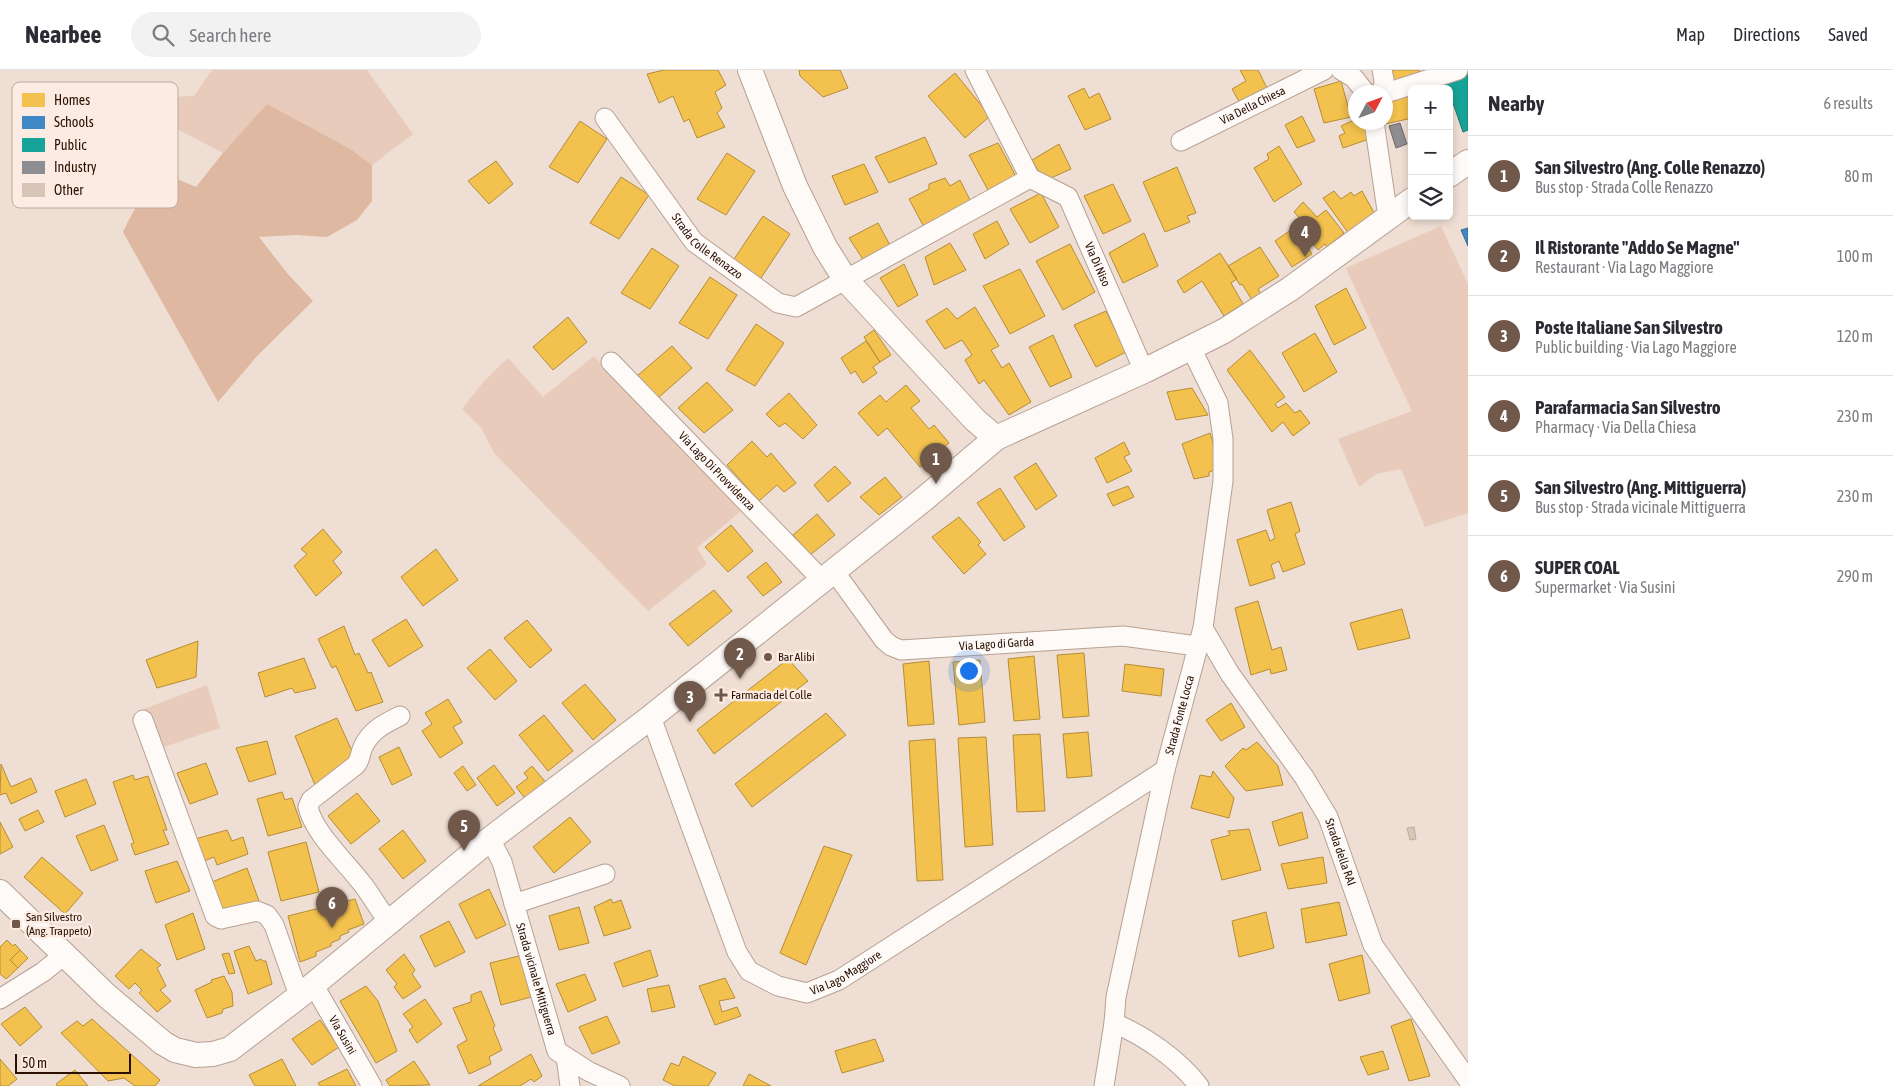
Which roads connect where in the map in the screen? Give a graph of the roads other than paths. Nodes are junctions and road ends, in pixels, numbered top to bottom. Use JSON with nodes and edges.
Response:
{"nodes":[{"id":1,"x":750,"y":70,"type":"edge"},
{"id":2,"x":975,"y":70,"type":"edge"},
{"id":3,"x":1324,"y":70,"type":"edge"},
{"id":4,"x":1341,"y":70,"type":"edge"},
{"id":5,"x":1382,"y":70,"type":"edge"},
{"id":6,"x":1458,"y":70,"type":"edge"},
{"id":7,"x":1360,"y":85,"type":"edge"},
{"id":8,"x":1384,"y":85,"type":"edge"},
{"id":9,"x":1393,"y":90,"type":"edge"},
{"id":10,"x":605,"y":118,"type":"dead end"},
{"id":11,"x":1375,"y":130,"type":"edge"},
{"id":12,"x":1181,"y":141,"type":"dead end"},
{"id":13,"x":1468,"y":162,"type":"edge"},
{"id":14,"x":1453,"y":172,"type":"edge"},
{"id":15,"x":1030,"y":178,"type":"junction"},
{"id":16,"x":1408,"y":203,"type":"edge"},
{"id":17,"x":1388,"y":217,"type":"junction"},
{"id":18,"x":845,"y":279,"type":"junction"},
{"id":19,"x":1191,"y":348,"type":"junction"},
{"id":20,"x":611,"y":362,"type":"dead end"},
{"id":21,"x":1144,"y":370,"type":"junction"},
{"id":22,"x":996,"y":438,"type":"junction"},
{"id":23,"x":828,"y":576,"type":"junction"},
{"id":24,"x":1202,"y":628,"type":"junction"},
{"id":25,"x":1196,"y":646,"type":"junction"},
{"id":26,"x":400,"y":716,"type":"dead end"},
{"id":27,"x":651,"y":717,"type":"junction"},
{"id":28,"x":143,"y":720,"type":"dead end"},
{"id":29,"x":1165,"y":770,"type":"junction"},
{"id":30,"x":490,"y":839,"type":"junction"},
{"id":31,"x":605,"y":874,"type":"dead end"},
{"id":32,"x":0,"y":892,"type":"edge"},
{"id":33,"x":514,"y":904,"type":"junction"},
{"id":34,"x":388,"y":922,"type":"junction"},
{"id":35,"x":64,"y":955,"type":"junction"},
{"id":36,"x":307,"y":989,"type":"junction"},
{"id":37,"x":0,"y":1000,"type":"edge"},
{"id":38,"x":1114,"y":1023,"type":"junction"},
{"id":39,"x":566,"y":1057,"type":"junction"},
{"id":40,"x":1468,"y":1080,"type":"edge"},
{"id":41,"x":372,"y":1086,"type":"edge"},
{"id":42,"x":570,"y":1086,"type":"edge"},
{"id":43,"x":620,"y":1086,"type":"edge"},
{"id":44,"x":1104,"y":1086,"type":"edge"},
{"id":45,"x":1199,"y":1086,"type":"edge"}],
"edges":[{"from":1,"to":18,"type":"street"},
{"from":2,"to":15,"type":"street"},
{"from":3,"to":12,"type":"street","name":"Via Della Chiesa"},
{"from":4,"to":7,"type":"street"},
{"from":5,"to":8,"type":"street"},
{"from":6,"to":9,"type":"street"},
{"from":10,"to":18,"type":"street","name":"Strada Colle Renazzo"},
{"from":11,"to":17,"type":"street"},
{"from":13,"to":14,"type":"street"},
{"from":15,"to":18,"type":"street"},
{"from":15,"to":21,"type":"street","name":"Via Di Niso"},
{"from":16,"to":17,"type":"street"},
{"from":17,"to":19,"type":"street"},
{"from":18,"to":22,"type":"street"},
{"from":19,"to":21,"type":"street"},
{"from":19,"to":24,"type":"street","name":"Strada Fonte Locca"},
{"from":20,"to":23,"type":"street","name":"Via Lago Di Provvidenza"},
{"from":21,"to":22,"type":"street"},
{"from":22,"to":23,"type":"street"},
{"from":23,"to":25,"type":"street","name":"Via Lago di Garda"},
{"from":23,"to":27,"type":"street"},
{"from":24,"to":25,"type":"street","name":"Strada Fonte Locca"},
{"from":24,"to":40,"type":"street","name":"Strada della RAI"},
{"from":25,"to":29,"type":"street","name":"Strada Fonte Locca"},
{"from":26,"to":34,"type":"street"},
{"from":27,"to":29,"type":"street","name":"Via Lago Maggiore"},
{"from":27,"to":30,"type":"street"},
{"from":28,"to":36,"type":"street","name":"Via Susini"},
{"from":29,"to":38,"type":"street","name":"Strada Fonte Locca"},
{"from":30,"to":33,"type":"street","name":"Strada vicinale Mittiguerra"},
{"from":30,"to":34,"type":"street"},
{"from":31,"to":33,"type":"street"},
{"from":32,"to":35,"type":"street"},
{"from":33,"to":39,"type":"street","name":"Strada vicinale Mittiguerra"},
{"from":34,"to":36,"type":"street"},
{"from":35,"to":36,"type":"street"},
{"from":35,"to":37,"type":"street"},
{"from":36,"to":41,"type":"street","name":"Via Susini"},
{"from":38,"to":44,"type":"street","name":"Strada Fonte Locca"},
{"from":38,"to":45,"type":"street"},
{"from":39,"to":42,"type":"street"},
{"from":39,"to":43,"type":"street","name":"Strada vicinale Mittiguerra"}]}
